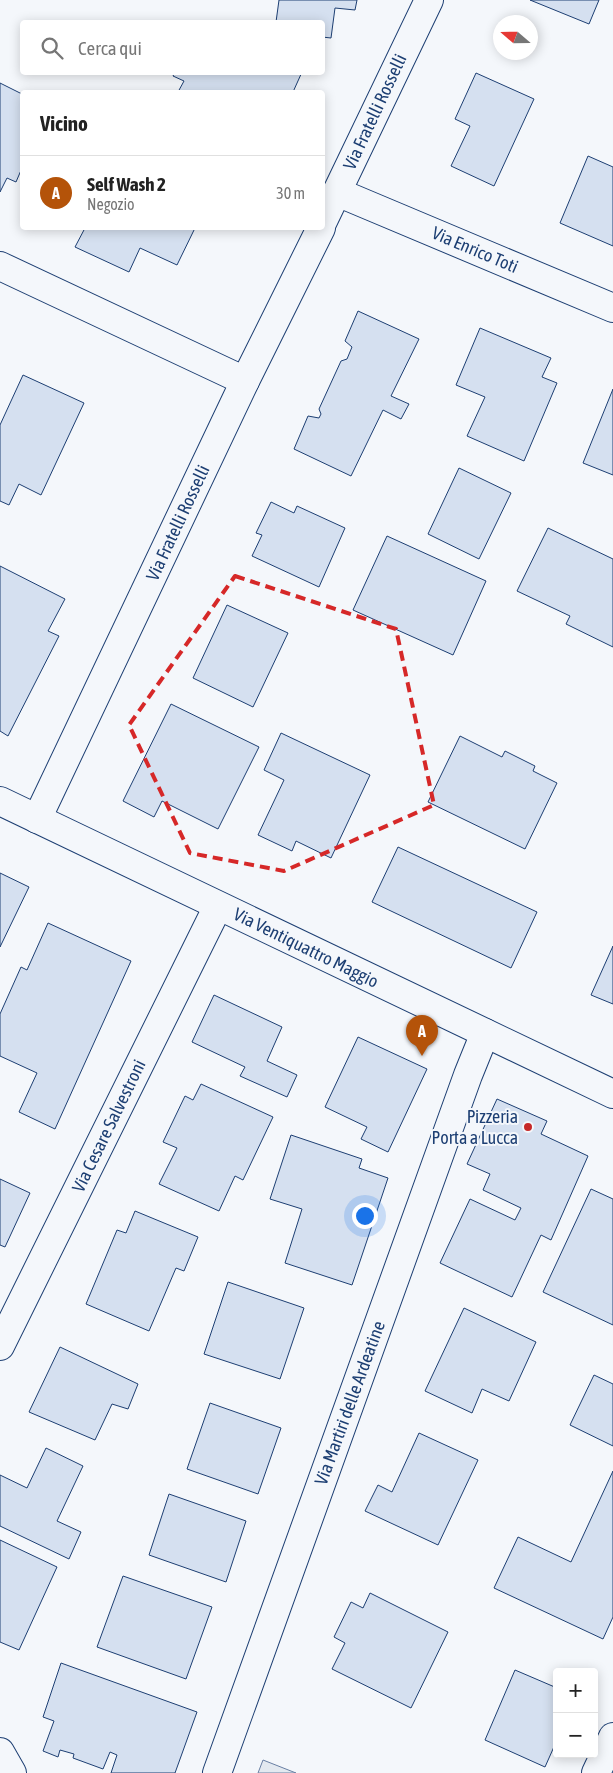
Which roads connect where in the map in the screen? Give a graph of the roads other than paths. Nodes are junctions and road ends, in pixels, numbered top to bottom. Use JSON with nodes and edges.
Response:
{"nodes":[{"id":1,"x":429,"y":0,"type":"edge"},
{"id":2,"x":337,"y":192,"type":"junction"},
{"id":3,"x":325,"y":218,"type":"edge"},
{"id":4,"x":319,"y":230,"type":"edge"},
{"id":5,"x":0,"y":266,"type":"edge"},
{"id":6,"x":613,"y":308,"type":"edge"},
{"id":7,"x":245,"y":381,"type":"junction"},
{"id":8,"x":0,"y":801,"type":"edge"},
{"id":9,"x":37,"y":819,"type":"junction"},
{"id":10,"x":218,"y":906,"type":"junction"},
{"id":11,"x":485,"y":1033,"type":"junction"},
{"id":12,"x":613,"y":1094,"type":"edge"},
{"id":13,"x":0,"y":1346,"type":"edge"},
{"id":14,"x":613,"y":1737,"type":"edge"},
{"id":15,"x":0,"y":1752,"type":"edge"},
{"id":16,"x":12,"y":1773,"type":"edge"},
{"id":17,"x":217,"y":1773,"type":"edge"},
{"id":18,"x":596,"y":1773,"type":"edge"}],
"edges":[{"from":1,"to":2,"type":"street","name":"Via Fratelli Rosselli"},
{"from":2,"to":3,"type":"street","name":"Via Fratelli Rosselli"},
{"from":2,"to":6,"type":"street","name":"Via Enrico Toti"},
{"from":4,"to":7,"type":"street","name":"Via Fratelli Rosselli"},
{"from":5,"to":7,"type":"street"},
{"from":7,"to":9,"type":"street","name":"Via Fratelli Rosselli"},
{"from":8,"to":9,"type":"street","name":"Via Ventiquattro Maggio"},
{"from":9,"to":10,"type":"street","name":"Via Ventiquattro Maggio"},
{"from":10,"to":11,"type":"street","name":"Via Ventiquattro Maggio"},
{"from":10,"to":13,"type":"street","name":"Via Cesare Salvestroni"},
{"from":11,"to":12,"type":"street","name":"Via Ventiquattro Maggio"},
{"from":11,"to":17,"type":"street","name":"Via Martiri delle Ardeatine"},
{"from":14,"to":18,"type":"street"},
{"from":15,"to":16,"type":"street"}]}
